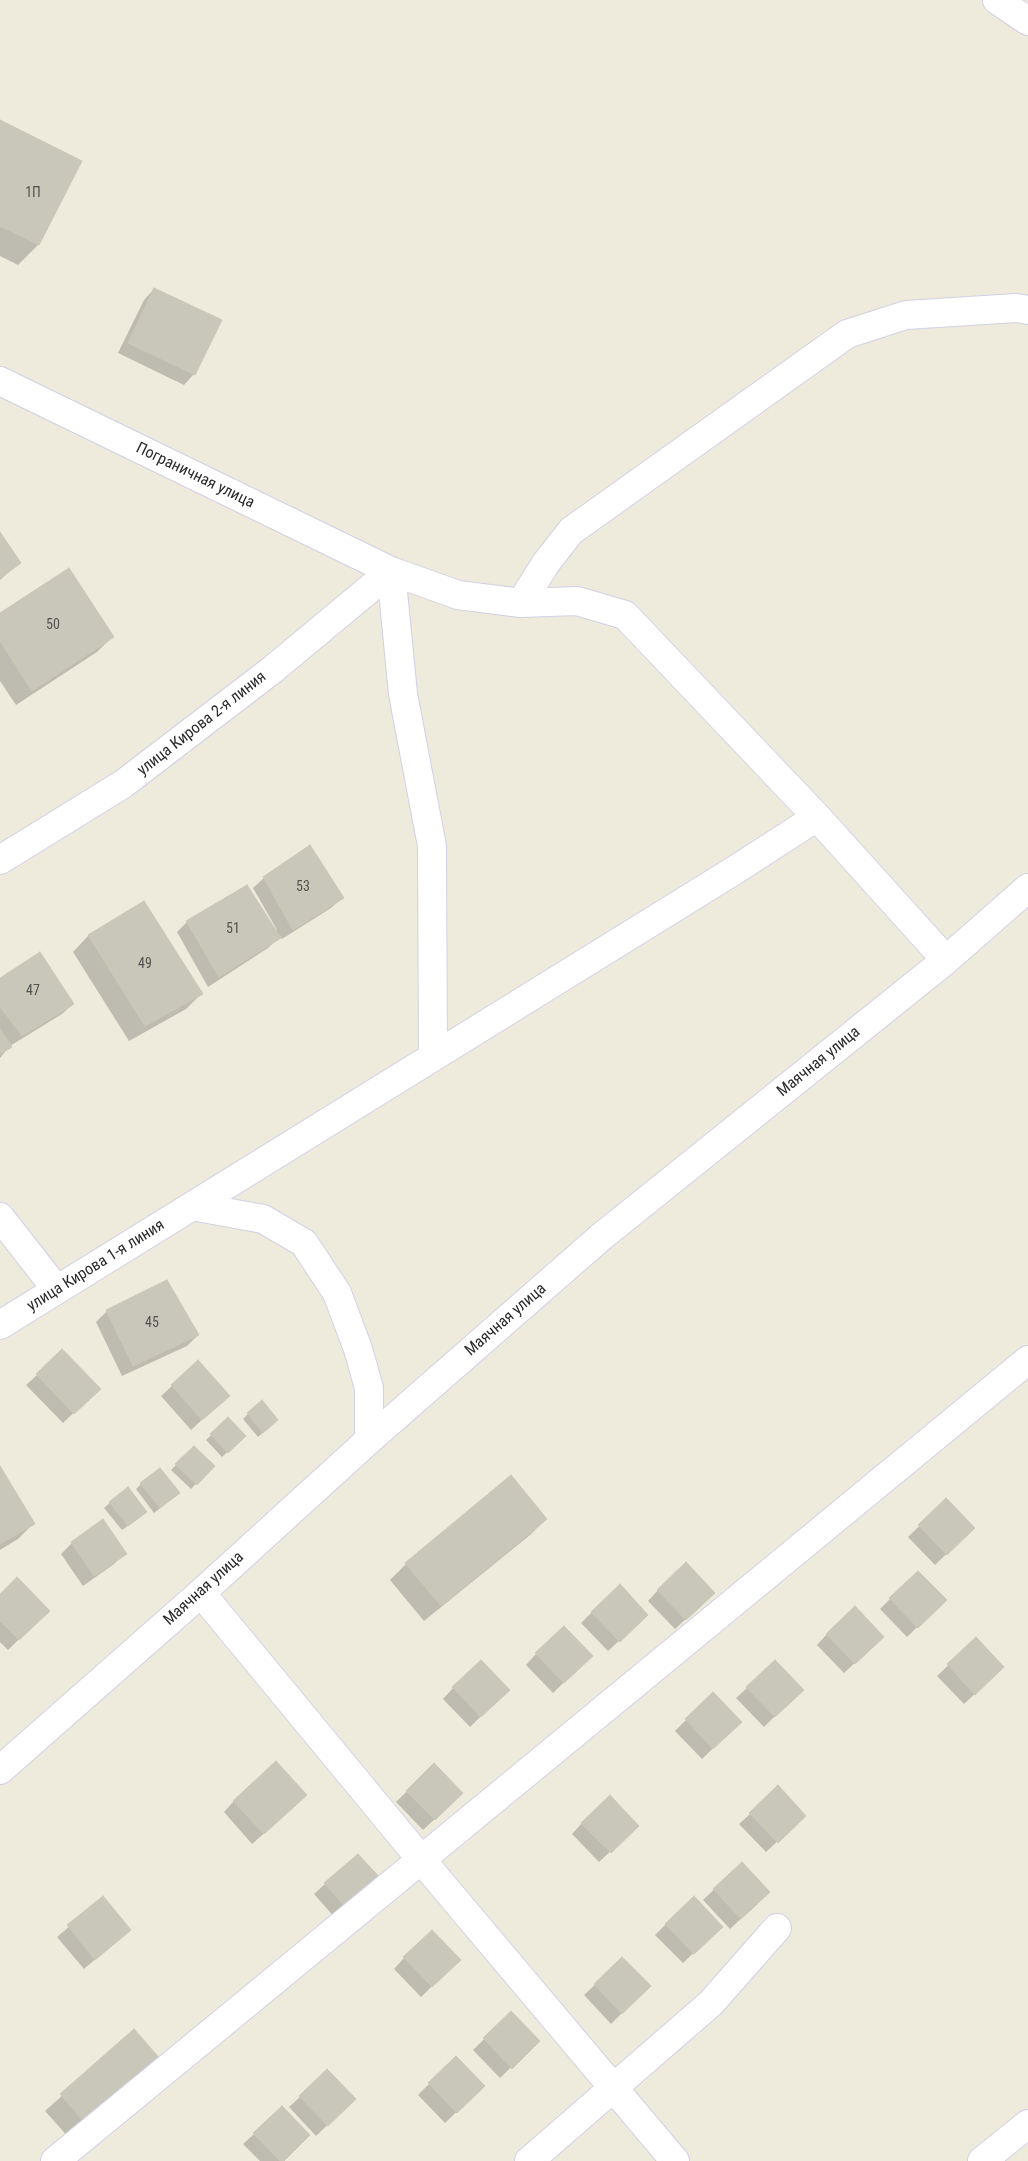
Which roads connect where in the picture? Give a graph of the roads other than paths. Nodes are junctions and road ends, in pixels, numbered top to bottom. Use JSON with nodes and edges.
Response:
{"nodes":[{"id":1,"x":997,"y":0,"type":"edge"},
{"id":2,"x":1028,"y":21,"type":"edge"},
{"id":3,"x":1028,"y":310,"type":"edge"},
{"id":4,"x":0,"y":381,"type":"edge"},
{"id":5,"x":391,"y":570,"type":"junction"},
{"id":6,"x":521,"y":604,"type":"junction"},
{"id":7,"x":817,"y":817,"type":"junction"},
{"id":8,"x":0,"y":860,"type":"edge"},
{"id":9,"x":1028,"y":888,"type":"edge"},
{"id":10,"x":946,"y":960,"type":"junction"},
{"id":11,"x":433,"y":1057,"type":"junction"},
{"id":12,"x":192,"y":1206,"type":"junction"},
{"id":13,"x":0,"y":1217,"type":"edge"},
{"id":14,"x":56,"y":1290,"type":"junction"},
{"id":15,"x":0,"y":1325,"type":"edge"},
{"id":16,"x":1028,"y":1360,"type":"edge"},
{"id":17,"x":369,"y":1440,"type":"junction"},
{"id":18,"x":201,"y":1593,"type":"junction"},
{"id":19,"x":0,"y":1770,"type":"edge"},
{"id":20,"x":777,"y":1928,"type":"dead end"},
{"id":21,"x":613,"y":2087,"type":"junction"},
{"id":22,"x":1028,"y":2124,"type":"edge"},
{"id":23,"x":56,"y":2161,"type":"edge"},
{"id":24,"x":529,"y":2161,"type":"edge"},
{"id":25,"x":675,"y":2161,"type":"edge"},
{"id":26,"x":982,"y":2161,"type":"edge"}],
"edges":[{"from":1,"to":2,"type":"street"},
{"from":3,"to":6,"type":"street"},
{"from":4,"to":5,"type":"street","name":"Пограничная улица"},
{"from":5,"to":6,"type":"street","name":"Пограничная улица"},
{"from":5,"to":8,"type":"street","name":"улица Кирова 2-я линия"},
{"from":5,"to":11,"type":"street"},
{"from":6,"to":7,"type":"street","name":"Пограничная улица"},
{"from":7,"to":10,"type":"street","name":"Пограничная улица"},
{"from":7,"to":11,"type":"street","name":"улица Кирова 1-я линия"},
{"from":9,"to":10,"type":"street","name":"Маячная улица"},
{"from":10,"to":17,"type":"street","name":"Маячная улица"},
{"from":11,"to":12,"type":"street","name":"улица Кирова 1-я линия"},
{"from":12,"to":14,"type":"street","name":"улица Кирова 1-я линия"},
{"from":12,"to":17,"type":"street"},
{"from":13,"to":14,"type":"street"},
{"from":14,"to":15,"type":"street","name":"улица Кирова 1-я линия"},
{"from":16,"to":23,"type":"street"},
{"from":17,"to":18,"type":"street","name":"Маячная улица"},
{"from":18,"to":19,"type":"street","name":"Маячная улица"},
{"from":18,"to":21,"type":"street"},
{"from":20,"to":21,"type":"street"},
{"from":21,"to":24,"type":"street"},
{"from":21,"to":25,"type":"street"},
{"from":22,"to":26,"type":"street"}]}
